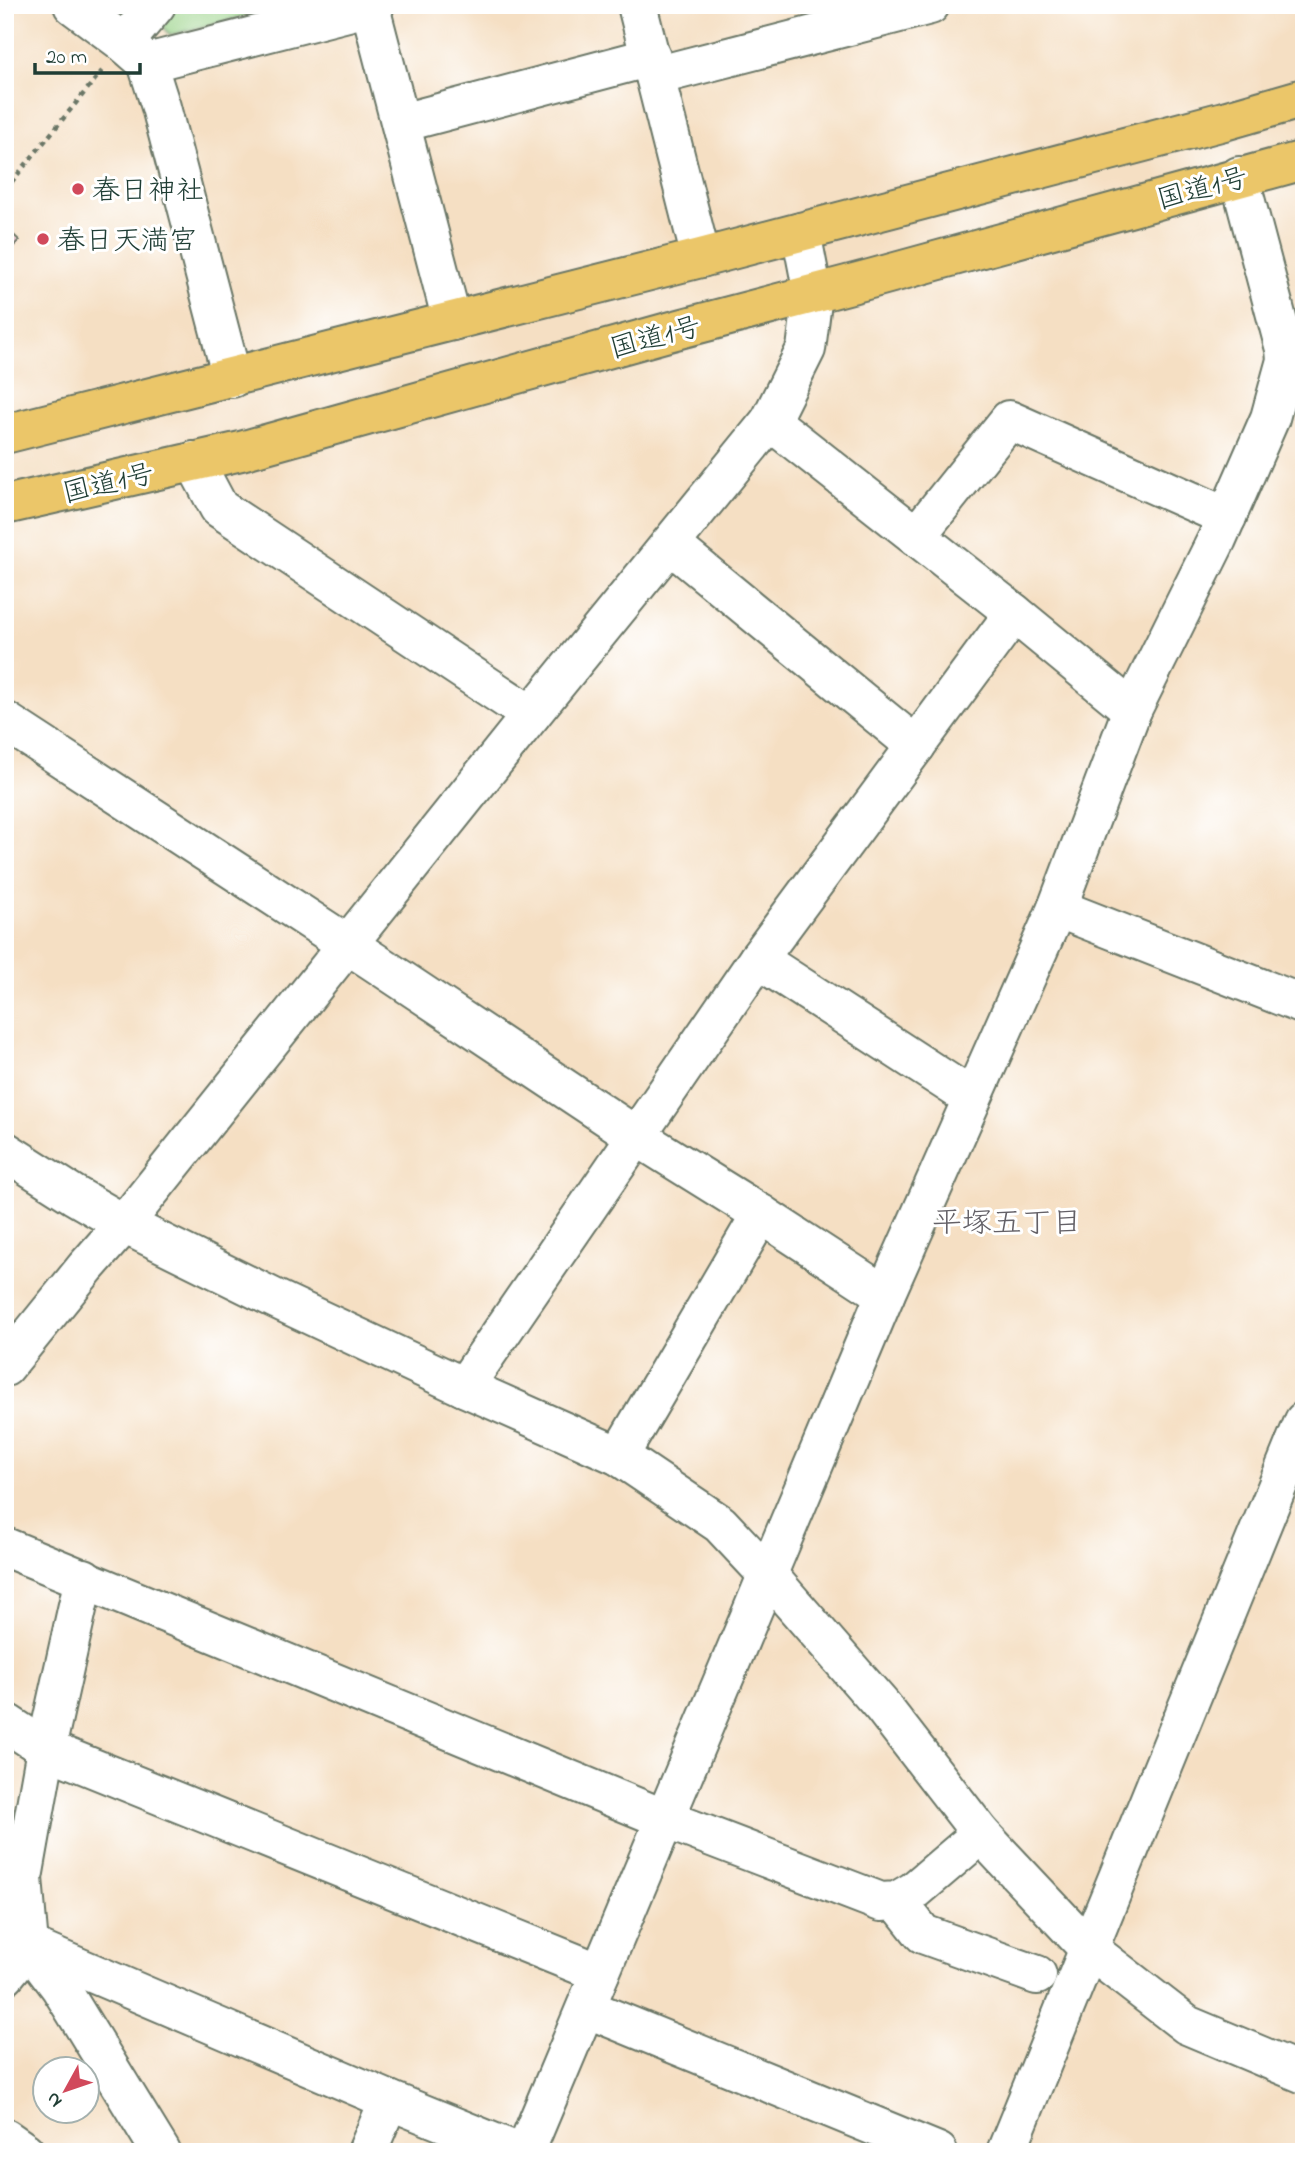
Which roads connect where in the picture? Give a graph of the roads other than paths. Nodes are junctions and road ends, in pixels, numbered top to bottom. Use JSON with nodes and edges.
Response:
{"nodes":[{"id":1,"x":73,"y":5,"type":"edge"},
{"id":2,"x":156,"y":5,"type":"edge"},
{"id":3,"x":637,"y":5,"type":"edge"},
{"id":4,"x":930,"y":5,"type":"edge"},
{"id":5,"x":372,"y":6,"type":"edge"},
{"id":6,"x":136,"y":53,"type":"junction"},
{"id":7,"x":653,"y":67,"type":"junction"},
{"id":8,"x":1304,"y":98,"type":"edge"},
{"id":9,"x":401,"y":123,"type":"junction"},
{"id":10,"x":1304,"y":160,"type":"edge"},
{"id":11,"x":1239,"y":176,"type":"junction"},
{"id":12,"x":801,"y":232,"type":"junction"},
{"id":13,"x":701,"y":258,"type":"junction"},
{"id":14,"x":813,"y":294,"type":"junction"},
{"id":15,"x":452,"y":321,"type":"junction"},
{"id":16,"x":1295,"y":363,"type":"edge"},
{"id":17,"x":232,"y":378,"type":"junction"},
{"id":18,"x":770,"y":421,"type":"junction"},
{"id":19,"x":5,"y":434,"type":"edge"},
{"id":20,"x":194,"y":461,"type":"junction"},
{"id":21,"x":5,"y":505,"type":"edge"},
{"id":22,"x":1227,"y":517,"type":"junction"},
{"id":23,"x":917,"y":536,"type":"junction"},
{"id":24,"x":670,"y":544,"type":"junction"},
{"id":25,"x":1014,"y":613,"type":"junction"},
{"id":26,"x":1132,"y":710,"type":"junction"},
{"id":27,"x":531,"y":715,"type":"junction"},
{"id":28,"x":5,"y":721,"type":"edge"},
{"id":29,"x":916,"y":746,"type":"junction"},
{"id":30,"x":1056,"y":908,"type":"junction"},
{"id":31,"x":348,"y":945,"type":"junction"},
{"id":32,"x":758,"y":959,"type":"junction"},
{"id":33,"x":1304,"y":1005,"type":"edge"},
{"id":34,"x":972,"y":1098,"type":"junction"},
{"id":35,"x":636,"y":1136,"type":"junction"},
{"id":36,"x":5,"y":1150,"type":"edge"},
{"id":37,"x":761,"y":1214,"type":"junction"},
{"id":38,"x":124,"y":1224,"type":"junction"},
{"id":39,"x":885,"y":1294,"type":"junction"},
{"id":40,"x":5,"y":1367,"type":"edge"},
{"id":41,"x":464,"y":1387,"type":"junction"},
{"id":42,"x":1304,"y":1421,"type":"edge"},
{"id":43,"x":619,"y":1456,"type":"junction"},
{"id":44,"x":5,"y":1546,"type":"edge"},
{"id":45,"x":767,"y":1574,"type":"junction"},
{"id":46,"x":84,"y":1578,"type":"junction"},
{"id":47,"x":5,"y":1722,"type":"edge"},
{"id":48,"x":46,"y":1749,"type":"junction"},
{"id":49,"x":665,"y":1819,"type":"junction"},
{"id":50,"x":981,"y":1834,"type":"junction"},
{"id":51,"x":897,"y":1900,"type":"junction"},
{"id":52,"x":29,"y":1945,"type":"junction"},
{"id":53,"x":1088,"y":1949,"type":"junction"},
{"id":54,"x":600,"y":1973,"type":"junction"},
{"id":55,"x":5,"y":1975,"type":"edge"},
{"id":56,"x":1037,"y":1975,"type":"dead end"},
{"id":57,"x":586,"y":2008,"type":"junction"},
{"id":58,"x":1304,"y":2074,"type":"edge"},
{"id":59,"x":389,"y":2100,"type":"junction"},
{"id":60,"x":5,"y":2138,"type":"edge"},
{"id":61,"x":25,"y":2152,"type":"edge"},
{"id":62,"x":161,"y":2152,"type":"edge"},
{"id":63,"x":367,"y":2152,"type":"edge"},
{"id":64,"x":517,"y":2152,"type":"edge"},
{"id":65,"x":525,"y":2152,"type":"edge"},
{"id":66,"x":938,"y":2152,"type":"edge"},
{"id":67,"x":1006,"y":2152,"type":"edge"}],
"edges":[{"from":1,"to":6,"type":"street"},
{"from":2,"to":6,"type":"street"},
{"from":3,"to":7,"type":"street"},
{"from":4,"to":7,"type":"street"},
{"from":5,"to":6,"type":"street"},
{"from":5,"to":9,"type":"street"},
{"from":6,"to":17,"type":"street"},
{"from":7,"to":9,"type":"street"},
{"from":7,"to":13,"type":"street"},
{"from":8,"to":12,"type":"highway","name":"国道1号"},
{"from":9,"to":15,"type":"street"},
{"from":10,"to":11,"type":"highway","name":"国道1号"},
{"from":11,"to":14,"type":"highway","name":"国道1号"},
{"from":11,"to":16,"type":"street"},
{"from":12,"to":13,"type":"highway","name":"国道1号"},
{"from":12,"to":14,"type":"street"},
{"from":13,"to":15,"type":"highway","name":"国道1号"},
{"from":14,"to":18,"type":"street"},
{"from":14,"to":20,"type":"highway","name":"国道1号"},
{"from":15,"to":17,"type":"highway","name":"国道1号"},
{"from":16,"to":22,"type":"street"},
{"from":17,"to":19,"type":"highway","name":"国道1号"},
{"from":18,"to":23,"type":"street"},
{"from":18,"to":24,"type":"street"},
{"from":20,"to":21,"type":"highway","name":"国道1号"},
{"from":20,"to":27,"type":"street"},
{"from":22,"to":23,"type":"street"},
{"from":22,"to":26,"type":"street"},
{"from":23,"to":25,"type":"street"},
{"from":24,"to":27,"type":"street"},
{"from":24,"to":29,"type":"street"},
{"from":25,"to":26,"type":"street"},
{"from":25,"to":29,"type":"street"},
{"from":26,"to":30,"type":"street"},
{"from":27,"to":31,"type":"street"},
{"from":28,"to":31,"type":"street"},
{"from":29,"to":32,"type":"street"},
{"from":30,"to":33,"type":"street"},
{"from":30,"to":34,"type":"street"},
{"from":31,"to":35,"type":"street"},
{"from":31,"to":38,"type":"street"},
{"from":32,"to":34,"type":"street"},
{"from":32,"to":35,"type":"street"},
{"from":34,"to":39,"type":"street"},
{"from":35,"to":37,"type":"street"},
{"from":35,"to":41,"type":"street"},
{"from":36,"to":38,"type":"street"},
{"from":37,"to":39,"type":"street"},
{"from":37,"to":43,"type":"street"},
{"from":38,"to":40,"type":"street"},
{"from":38,"to":41,"type":"street"},
{"from":39,"to":45,"type":"street"},
{"from":41,"to":43,"type":"street"},
{"from":42,"to":53,"type":"street"},
{"from":43,"to":45,"type":"street"},
{"from":44,"to":46,"type":"street"},
{"from":45,"to":49,"type":"street"},
{"from":45,"to":50,"type":"street"},
{"from":46,"to":48,"type":"street"},
{"from":46,"to":49,"type":"street"},
{"from":47,"to":48,"type":"street"},
{"from":48,"to":52,"type":"street"},
{"from":48,"to":54,"type":"street"},
{"from":49,"to":51,"type":"street"},
{"from":49,"to":54,"type":"street"},
{"from":50,"to":51,"type":"street"},
{"from":50,"to":53,"type":"street"},
{"from":51,"to":56,"type":"street"},
{"from":52,"to":55,"type":"street"},
{"from":52,"to":59,"type":"street"},
{"from":52,"to":62,"type":"street"},
{"from":53,"to":58,"type":"street"},
{"from":53,"to":67,"type":"street"},
{"from":54,"to":57,"type":"street"},
{"from":57,"to":65,"type":"street"},
{"from":57,"to":66,"type":"street"},
{"from":59,"to":63,"type":"street"},
{"from":59,"to":64,"type":"street"},
{"from":60,"to":61,"type":"street"}]}
